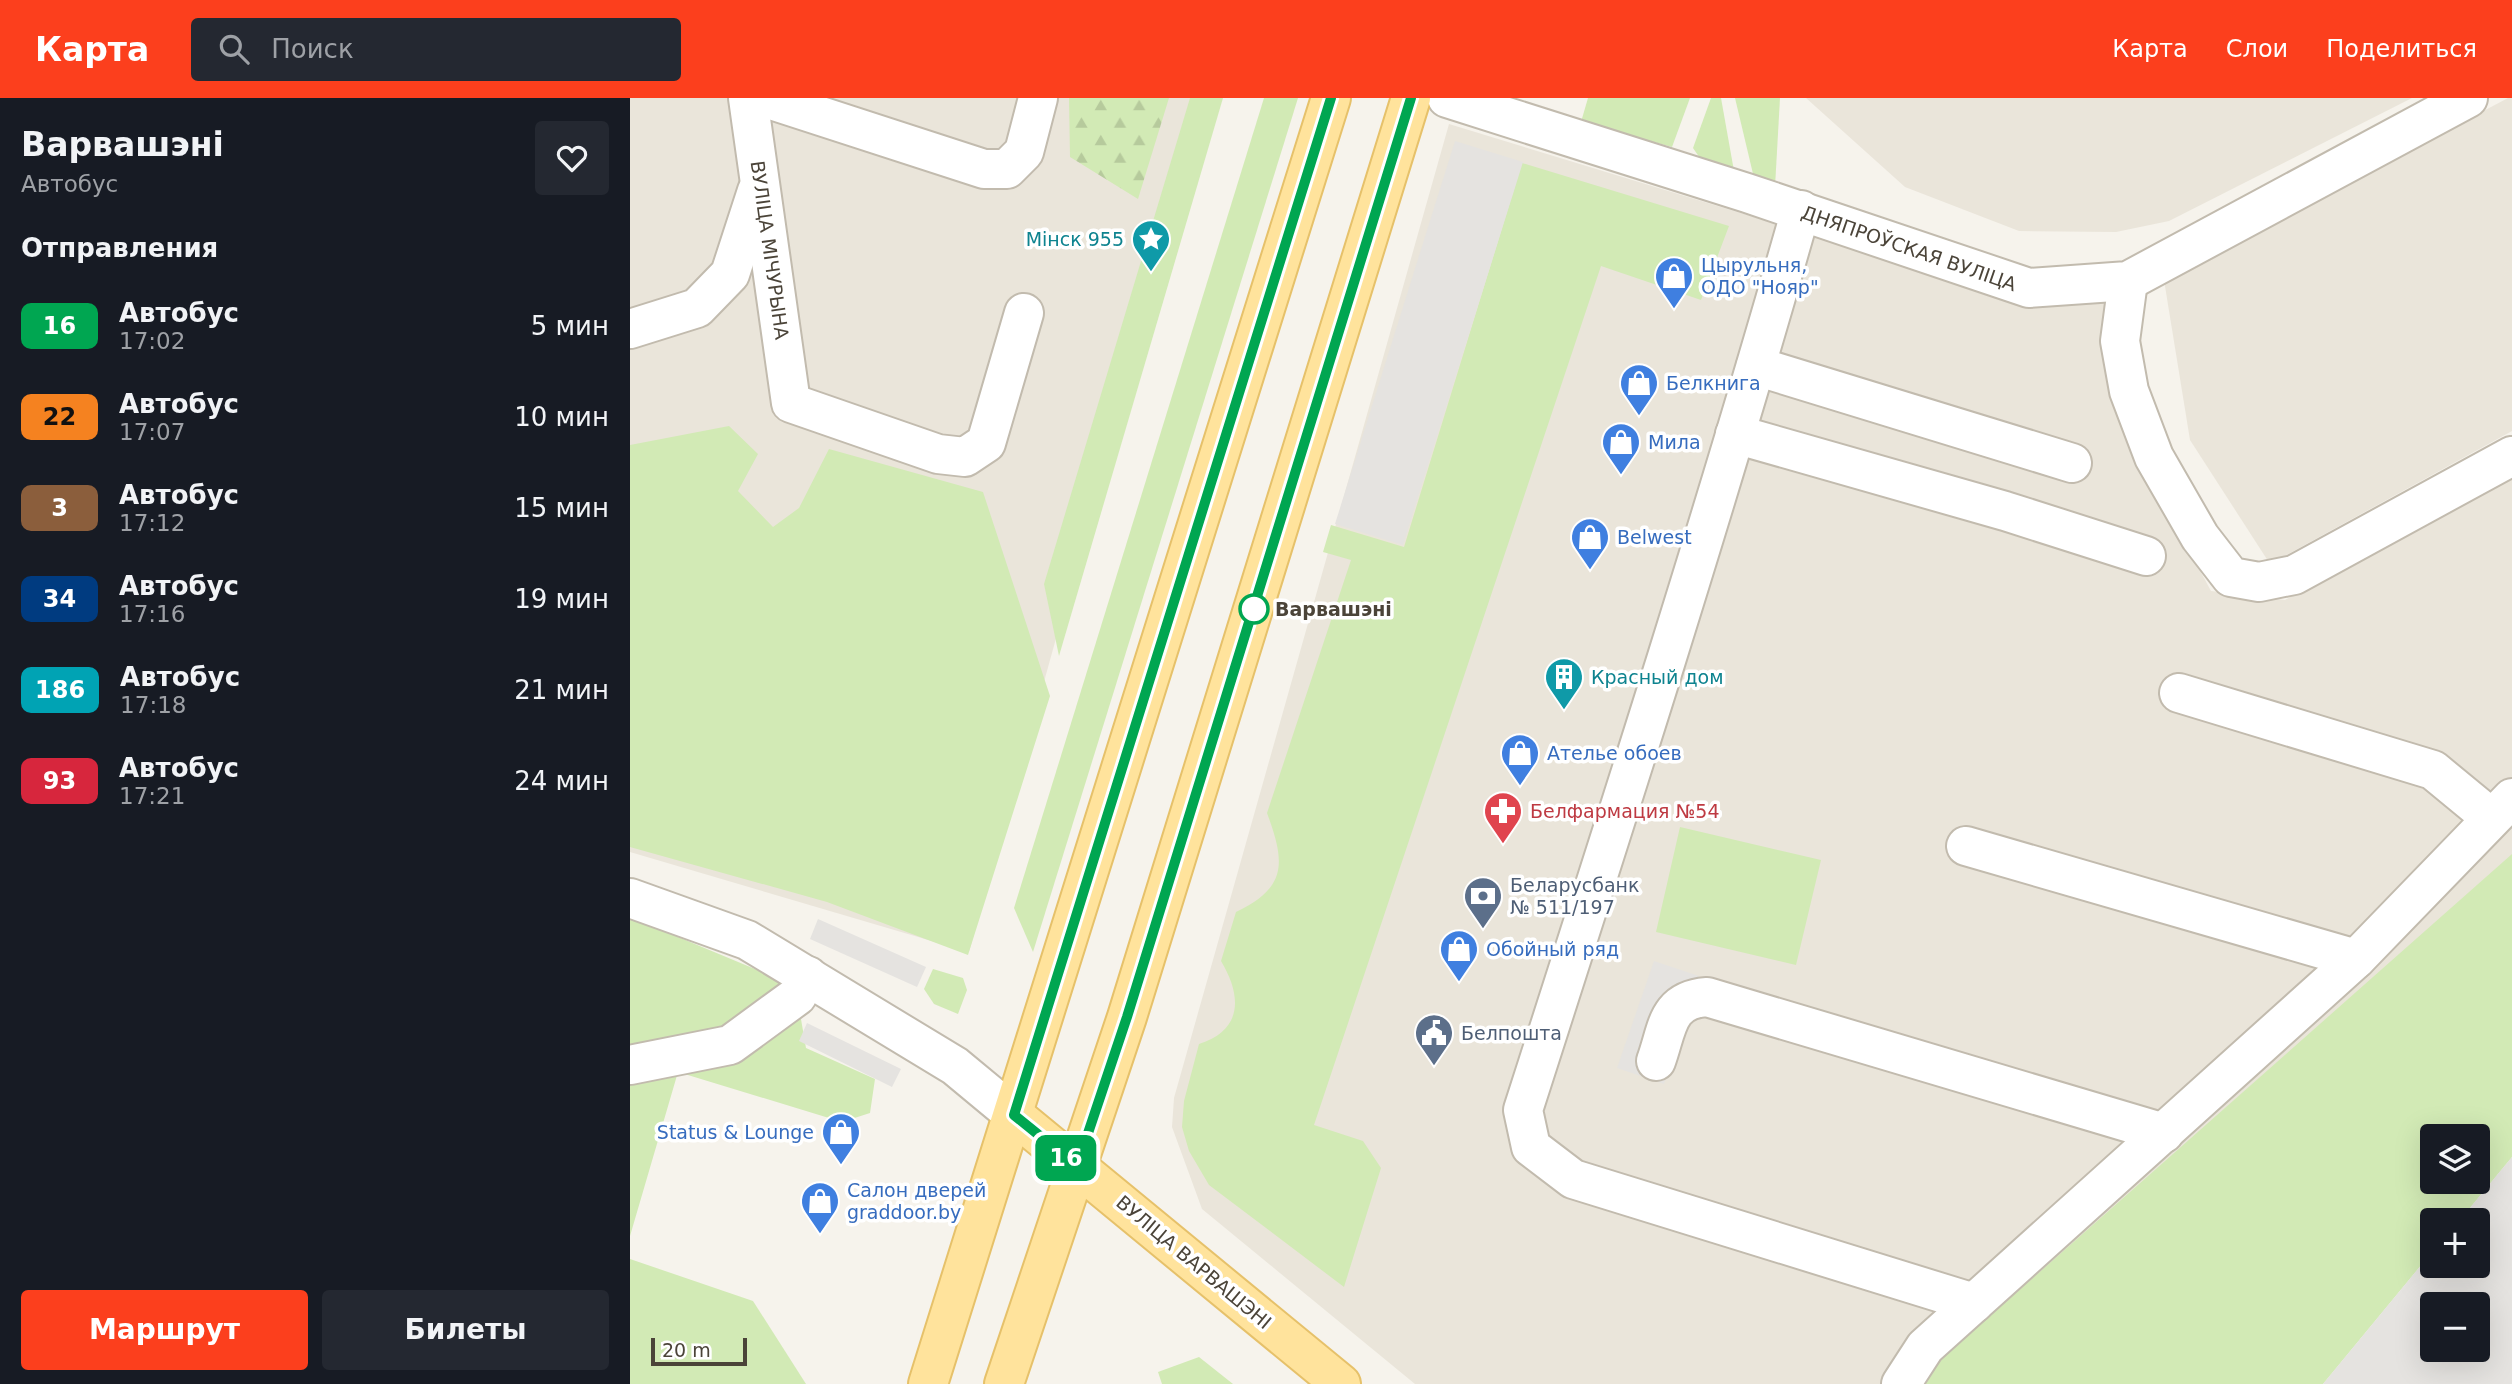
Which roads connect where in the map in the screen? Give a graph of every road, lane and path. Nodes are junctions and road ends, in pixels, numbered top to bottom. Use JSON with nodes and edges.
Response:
{"nodes":[{"id":1,"x":748,"y":98,"type":"edge"},
{"id":2,"x":765,"y":98,"type":"edge"},
{"id":3,"x":1038,"y":98,"type":"edge"},
{"id":4,"x":1331,"y":98,"type":"edge"},
{"id":5,"x":1411,"y":98,"type":"edge"},
{"id":6,"x":1447,"y":98,"type":"edge"},
{"id":7,"x":2468,"y":98,"type":"edge"},
{"id":8,"x":1500,"y":106,"type":"edge"},
{"id":9,"x":760,"y":182,"type":"junction"},
{"id":10,"x":1801,"y":210,"type":"junction"},
{"id":11,"x":2128,"y":281,"type":"junction"},
{"id":12,"x":1024,"y":313,"type":"dead end"},
{"id":13,"x":630,"y":329,"type":"edge"},
{"id":14,"x":1756,"y":366,"type":"junction"},
{"id":15,"x":1735,"y":434,"type":"junction"},
{"id":16,"x":2512,"y":456,"type":"edge"},
{"id":17,"x":2072,"y":463,"type":"dead end"},
{"id":18,"x":2146,"y":556,"type":"dead end"},
{"id":19,"x":2179,"y":692,"type":"dead end"},
{"id":20,"x":2501,"y":808,"type":"edge"},
{"id":21,"x":1966,"y":846,"type":"dead end"},
{"id":22,"x":630,"y":898,"type":"edge"},
{"id":23,"x":2357,"y":959,"type":"junction"},
{"id":24,"x":808,"y":976,"type":"junction"},
{"id":25,"x":1656,"y":1061,"type":"dead end"},
{"id":26,"x":630,"y":1065,"type":"edge"},
{"id":27,"x":1014,"y":1115,"type":"junction"},
{"id":28,"x":2164,"y":1133,"type":"junction"},
{"id":29,"x":1077,"y":1166,"type":"junction"},
{"id":30,"x":1974,"y":1303,"type":"junction"},
{"id":31,"x":928,"y":1384,"type":"edge"},
{"id":32,"x":1004,"y":1384,"type":"edge"},
{"id":33,"x":1341,"y":1384,"type":"edge"},
{"id":34,"x":1901,"y":1384,"type":"edge"}],
"edges":[{"from":1,"to":9,"type":"street","name":"ВУЛІЦА МІЧУРЫНА"},
{"from":2,"to":3,"type":"street"},
{"from":4,"to":27,"type":"main road"},
{"from":5,"to":29,"type":"main road"},
{"from":6,"to":8,"type":"street","name":"ДНЯПРОЎСКАЯ ВУЛІЦА"},
{"from":7,"to":11,"type":"street","name":"ДНЯПРОЎСКАЯ ВУЛІЦА"},
{"from":8,"to":10,"type":"street","name":"ДНЯПРОЎСКАЯ ВУЛІЦА"},
{"from":9,"to":12,"type":"street","name":"ВУЛІЦА МІЧУРЫНА"},
{"from":9,"to":13,"type":"street"},
{"from":10,"to":11,"type":"street","name":"ДНЯПРОЎСКАЯ ВУЛІЦА"},
{"from":10,"to":14,"type":"street"},
{"from":11,"to":16,"type":"street"},
{"from":14,"to":15,"type":"street"},
{"from":14,"to":17,"type":"street"},
{"from":15,"to":18,"type":"street"},
{"from":15,"to":30,"type":"street"},
{"from":19,"to":20,"type":"street"},
{"from":20,"to":23,"type":"street"},
{"from":21,"to":23,"type":"street"},
{"from":22,"to":24,"type":"street"},
{"from":23,"to":28,"type":"street"},
{"from":24,"to":26,"type":"street"},
{"from":24,"to":27,"type":"street"},
{"from":25,"to":28,"type":"street"},
{"from":27,"to":29,"type":"main road","name":"ВУЛІЦА ВАРВАШЭНІ"},
{"from":27,"to":31,"type":"main road"},
{"from":28,"to":30,"type":"street"},
{"from":29,"to":32,"type":"main road"},
{"from":29,"to":33,"type":"main road","name":"ВУЛІЦА ВАРВАШЭНІ"},
{"from":30,"to":34,"type":"street"}]}
